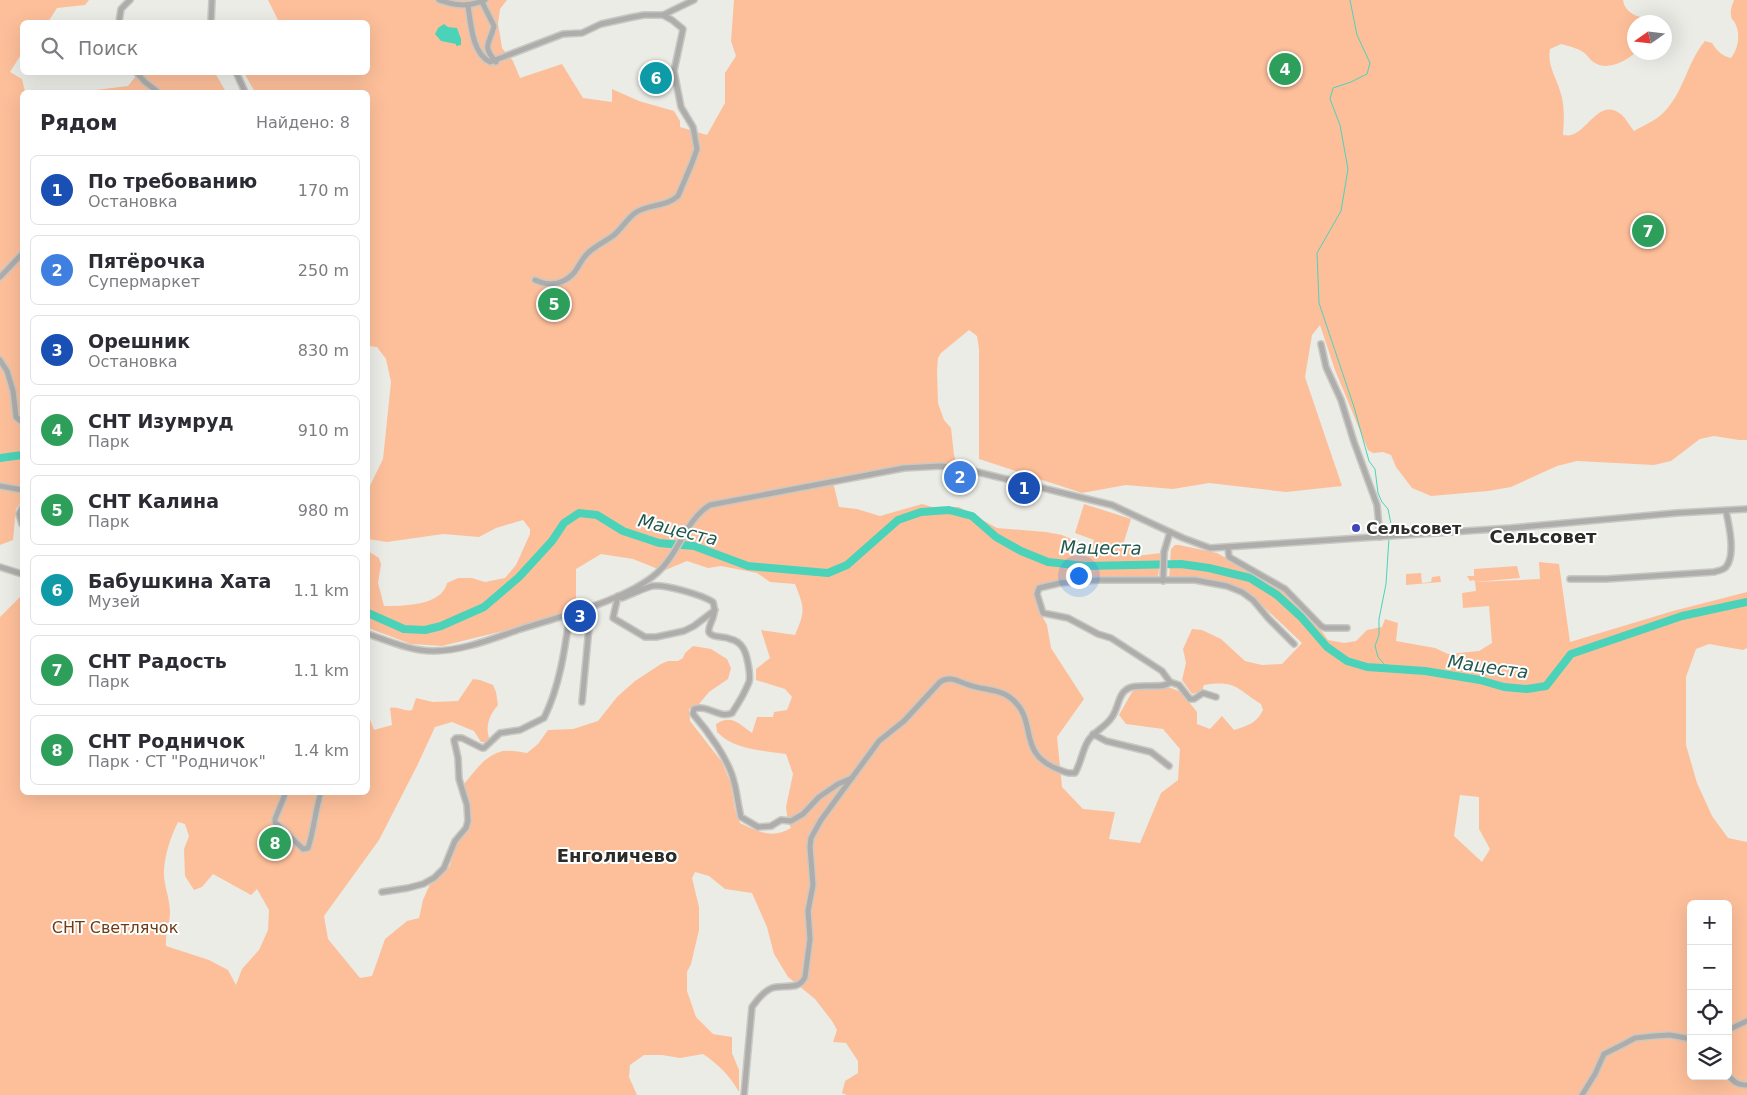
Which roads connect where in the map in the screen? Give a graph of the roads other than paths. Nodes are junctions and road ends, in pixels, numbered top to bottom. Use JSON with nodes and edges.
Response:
{"nodes":[{"id":1,"x":212,"y":0,"type":"edge"},
{"id":2,"x":439,"y":0,"type":"edge"},
{"id":3,"x":694,"y":0,"type":"edge"},
{"id":4,"x":127,"y":1,"type":"edge"},
{"id":5,"x":484,"y":1,"type":"edge"},
{"id":6,"x":468,"y":6,"type":"junction"},
{"id":7,"x":671,"y":12,"type":"junction"},
{"id":8,"x":663,"y":15,"type":"junction"},
{"id":9,"x":119,"y":20,"type":"edge"},
{"id":10,"x":211,"y":20,"type":"edge"},
{"id":11,"x":672,"y":20,"type":"junction"},
{"id":12,"x":496,"y":62,"type":"junction"},
{"id":13,"x":140,"y":75,"type":"edge"},
{"id":14,"x":237,"y":75,"type":"edge"},
{"id":15,"x":155,"y":90,"type":"edge"},
{"id":16,"x":244,"y":90,"type":"edge"},
{"id":17,"x":20,"y":256,"type":"edge"},
{"id":18,"x":0,"y":277,"type":"edge"},
{"id":19,"x":535,"y":280,"type":"dead end"},
{"id":20,"x":1321,"y":344,"type":"dead end"},
{"id":21,"x":0,"y":360,"type":"edge"},
{"id":22,"x":20,"y":420,"type":"edge"},
{"id":23,"x":0,"y":486,"type":"edge"},
{"id":24,"x":20,"y":490,"type":"edge"},
{"id":25,"x":1726,"y":510,"type":"junction"},
{"id":26,"x":1747,"y":510,"type":"edge"},
{"id":27,"x":1170,"y":532,"type":"junction"},
{"id":28,"x":1382,"y":537,"type":"junction"},
{"id":29,"x":1228,"y":548,"type":"junction"},
{"id":30,"x":0,"y":567,"type":"edge"},
{"id":31,"x":20,"y":573,"type":"edge"},
{"id":32,"x":1570,"y":579,"type":"dead end"},
{"id":33,"x":1163,"y":581,"type":"junction"},
{"id":34,"x":618,"y":598,"type":"junction"},
{"id":35,"x":591,"y":606,"type":"junction"},
{"id":36,"x":715,"y":610,"type":"junction"},
{"id":37,"x":570,"y":613,"type":"junction"},
{"id":38,"x":1347,"y":628,"type":"dead end"},
{"id":39,"x":370,"y":635,"type":"edge"},
{"id":40,"x":1294,"y":644,"type":"dead end"},
{"id":41,"x":1170,"y":682,"type":"junction"},
{"id":42,"x":1216,"y":697,"type":"dead end"},
{"id":43,"x":582,"y":702,"type":"dead end"},
{"id":44,"x":1093,"y":734,"type":"junction"},
{"id":45,"x":1169,"y":766,"type":"dead end"},
{"id":46,"x":852,"y":778,"type":"junction"},
{"id":47,"x":285,"y":795,"type":"edge"},
{"id":48,"x":320,"y":795,"type":"edge"},
{"id":49,"x":382,"y":892,"type":"dead end"},
{"id":50,"x":1747,"y":1021,"type":"edge"},
{"id":51,"x":1732,"y":1028,"type":"edge"},
{"id":52,"x":1687,"y":1037,"type":"edge"},
{"id":53,"x":1732,"y":1079,"type":"edge"},
{"id":54,"x":1747,"y":1085,"type":"edge"},
{"id":55,"x":744,"y":1095,"type":"edge"},
{"id":56,"x":1582,"y":1095,"type":"edge"}],
"edges":[{"from":1,"to":10,"type":"street"},
{"from":2,"to":6,"type":"street"},
{"from":3,"to":7,"type":"street"},
{"from":4,"to":9,"type":"street"},
{"from":5,"to":6,"type":"street"},
{"from":5,"to":12,"type":"street"},
{"from":6,"to":12,"type":"street"},
{"from":7,"to":8,"type":"street"},
{"from":7,"to":11,"type":"street"},
{"from":8,"to":11,"type":"street"},
{"from":8,"to":12,"type":"street"},
{"from":11,"to":19,"type":"street"},
{"from":13,"to":15,"type":"street"},
{"from":14,"to":16,"type":"street"},
{"from":17,"to":18,"type":"street"},
{"from":20,"to":28,"type":"street"},
{"from":21,"to":22,"type":"street"},
{"from":23,"to":24,"type":"street"},
{"from":25,"to":26,"type":"street"},
{"from":25,"to":28,"type":"street"},
{"from":25,"to":32,"type":"street"},
{"from":27,"to":29,"type":"street"},
{"from":27,"to":33,"type":"street"},
{"from":27,"to":34,"type":"street"},
{"from":28,"to":29,"type":"street"},
{"from":29,"to":38,"type":"street"},
{"from":30,"to":31,"type":"street"},
{"from":33,"to":40,"type":"street"},
{"from":33,"to":41,"type":"street"},
{"from":34,"to":35,"type":"street"},
{"from":34,"to":36,"type":"street"},
{"from":34,"to":36,"type":"street"},
{"from":35,"to":37,"type":"street"},
{"from":35,"to":43,"type":"street"},
{"from":36,"to":46,"type":"street"},
{"from":37,"to":39,"type":"street"},
{"from":37,"to":49,"type":"street"},
{"from":41,"to":42,"type":"street"},
{"from":41,"to":44,"type":"street"},
{"from":44,"to":45,"type":"street"},
{"from":44,"to":46,"type":"street"},
{"from":46,"to":55,"type":"street"},
{"from":47,"to":48,"type":"street"},
{"from":50,"to":51,"type":"street"},
{"from":52,"to":56,"type":"street"},
{"from":53,"to":54,"type":"street"}]}
